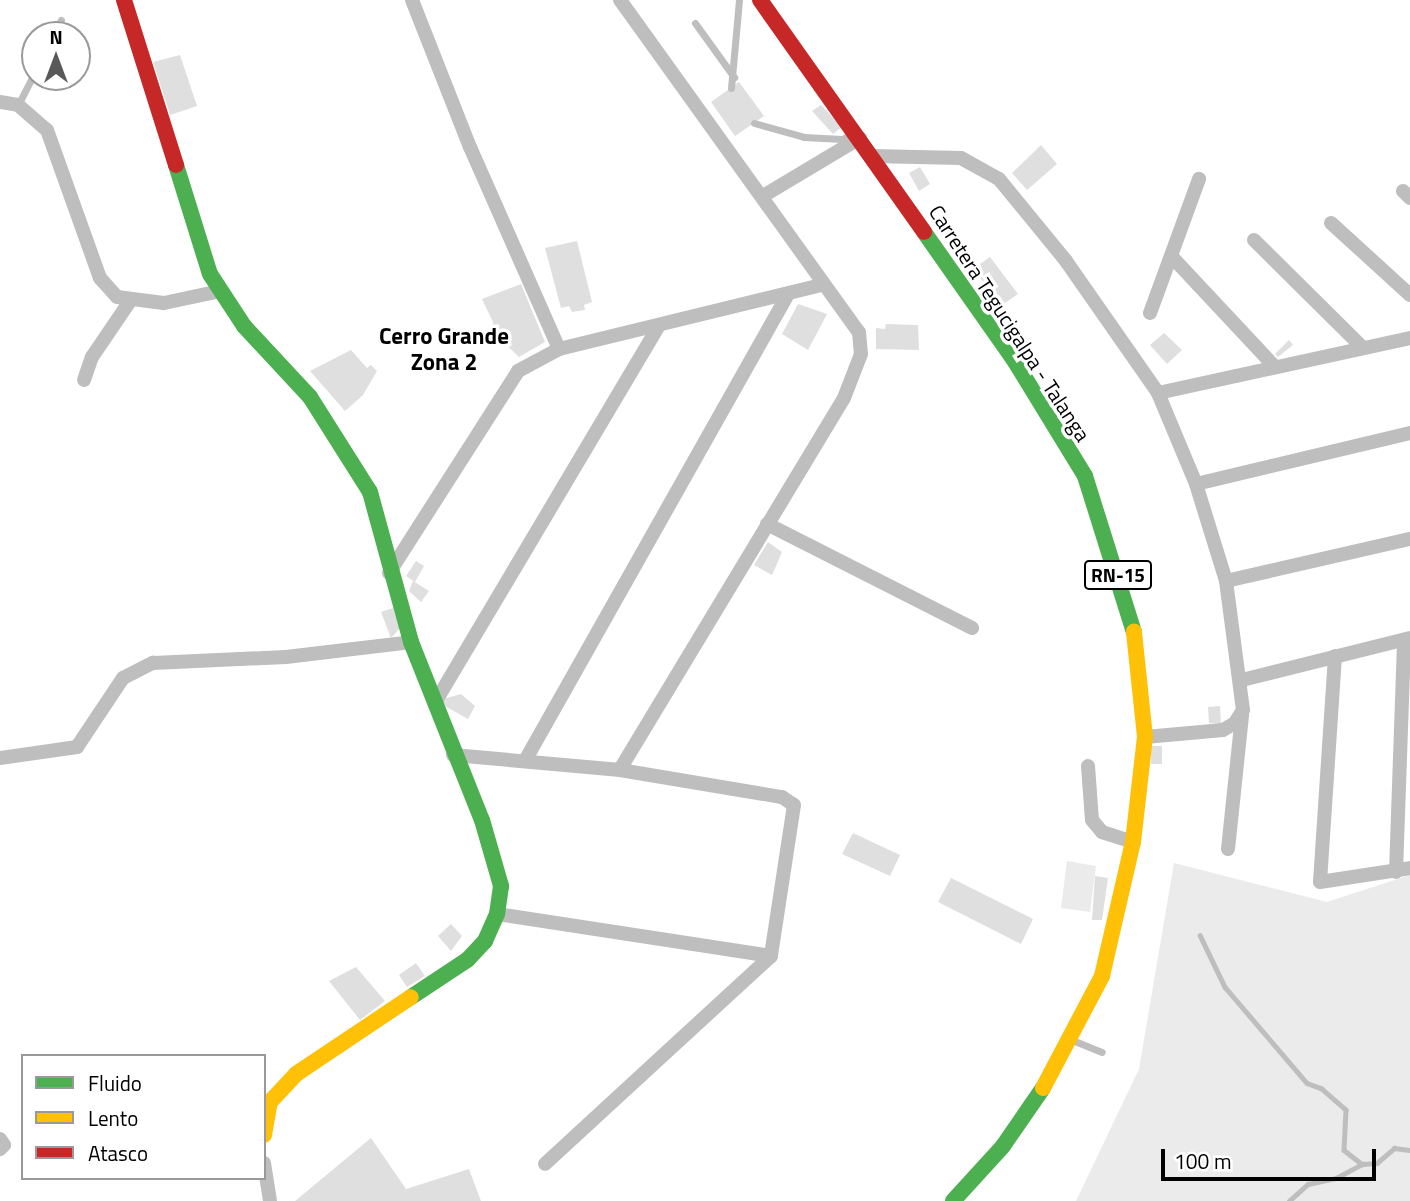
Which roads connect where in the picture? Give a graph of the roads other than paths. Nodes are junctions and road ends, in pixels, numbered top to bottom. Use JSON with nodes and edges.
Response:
{"nodes":[{"id":1,"x":124,"y":0,"type":"edge"},
{"id":2,"x":412,"y":0,"type":"edge"},
{"id":3,"x":620,"y":0,"type":"edge"},
{"id":4,"x":739,"y":0,"type":"edge"},
{"id":5,"x":760,"y":0,"type":"edge"},
{"id":6,"x":695,"y":23,"type":"dead end"},
{"id":7,"x":734,"y":77,"type":"junction"},
{"id":8,"x":731,"y":88,"type":"dead end"},
{"id":9,"x":25,"y":91,"type":"edge"},
{"id":10,"x":0,"y":102,"type":"edge"},
{"id":11,"x":18,"y":106,"type":"junction"},
{"id":12,"x":754,"y":122,"type":"dead end"},
{"id":13,"x":858,"y":135,"type":"junction"},
{"id":14,"x":872,"y":156,"type":"junction"},
{"id":15,"x":1199,"y":179,"type":"dead end"},
{"id":16,"x":763,"y":196,"type":"junction"},
{"id":17,"x":1331,"y":223,"type":"dead end"},
{"id":18,"x":1254,"y":240,"type":"dead end"},
{"id":19,"x":1173,"y":258,"type":"junction"},
{"id":20,"x":822,"y":285,"type":"junction"},
{"id":21,"x":220,"y":291,"type":"junction"},
{"id":22,"x":1410,"y":295,"type":"edge"},
{"id":23,"x":787,"y":296,"type":"junction"},
{"id":24,"x":130,"y":301,"type":"junction"},
{"id":25,"x":1150,"y":313,"type":"dead end"},
{"id":26,"x":658,"y":327,"type":"junction"},
{"id":27,"x":1410,"y":338,"type":"edge"},
{"id":28,"x":1362,"y":347,"type":"junction"},
{"id":29,"x":559,"y":349,"type":"junction"},
{"id":30,"x":1275,"y":367,"type":"junction"},
{"id":31,"x":84,"y":380,"type":"dead end"},
{"id":32,"x":1158,"y":393,"type":"junction"},
{"id":33,"x":1410,"y":433,"type":"edge"},
{"id":34,"x":1196,"y":484,"type":"junction"},
{"id":35,"x":767,"y":524,"type":"junction"},
{"id":36,"x":1410,"y":539,"type":"edge"},
{"id":37,"x":389,"y":573,"type":"junction"},
{"id":38,"x":1226,"y":581,"type":"junction"},
{"id":39,"x":972,"y":628,"type":"dead end"},
{"id":40,"x":1407,"y":639,"type":"edge"},
{"id":41,"x":411,"y":642,"type":"junction"},
{"id":42,"x":1335,"y":656,"type":"junction"},
{"id":43,"x":1242,"y":680,"type":"junction"},
{"id":44,"x":436,"y":701,"type":"junction"},
{"id":45,"x":1243,"y":710,"type":"junction"},
{"id":46,"x":1145,"y":737,"type":"junction"},
{"id":47,"x":453,"y":755,"type":"junction"},
{"id":48,"x":0,"y":758,"type":"edge"},
{"id":49,"x":526,"y":759,"type":"junction"},
{"id":50,"x":1088,"y":766,"type":"dead end"},
{"id":51,"x":620,"y":770,"type":"junction"},
{"id":52,"x":1133,"y":842,"type":"junction"},
{"id":53,"x":1228,"y":849,"type":"dead end"},
{"id":54,"x":1403,"y":870,"type":"edge"},
{"id":55,"x":497,"y":914,"type":"junction"},
{"id":56,"x":771,"y":956,"type":"junction"},
{"id":57,"x":1071,"y":1040,"type":"junction"},
{"id":58,"x":1102,"y":1052,"type":"dead end"},
{"id":59,"x":266,"y":1124,"type":"edge"},
{"id":60,"x":0,"y":1139,"type":"edge"},
{"id":61,"x":0,"y":1149,"type":"edge"},
{"id":62,"x":545,"y":1164,"type":"dead end"},
{"id":63,"x":266,"y":1176,"type":"edge"},
{"id":64,"x":270,"y":1201,"type":"edge"},
{"id":65,"x":953,"y":1201,"type":"edge"}],
"edges":[{"from":1,"to":21,"type":"main road"},
{"from":2,"to":29,"type":"street"},
{"from":3,"to":16,"type":"street"},
{"from":4,"to":7,"type":"lane"},
{"from":5,"to":13,"type":"main road","name":"Carretera Tegucigalpa - Talanga","number":"RN-15"},
{"from":6,"to":7,"type":"lane"},
{"from":7,"to":8,"type":"lane"},
{"from":9,"to":11,"type":"lane"},
{"from":10,"to":11,"type":"street"},
{"from":11,"to":24,"type":"street"},
{"from":12,"to":13,"type":"lane"},
{"from":13,"to":14,"type":"main road","name":"Carretera Tegucigalpa - Talanga","number":"RN-15"},
{"from":13,"to":16,"type":"street"},
{"from":14,"to":32,"type":"street"},
{"from":14,"to":46,"type":"main road","name":"Carretera Tegucigalpa - Talanga","number":"RN-15"},
{"from":15,"to":19,"type":"street"},
{"from":16,"to":20,"type":"street"},
{"from":17,"to":22,"type":"street"},
{"from":18,"to":28,"type":"street"},
{"from":19,"to":25,"type":"street"},
{"from":19,"to":30,"type":"street"},
{"from":20,"to":23,"type":"street"},
{"from":20,"to":35,"type":"street"},
{"from":21,"to":24,"type":"street"},
{"from":21,"to":37,"type":"main road"},
{"from":23,"to":26,"type":"street"},
{"from":23,"to":49,"type":"street"},
{"from":24,"to":31,"type":"street"},
{"from":26,"to":29,"type":"street"},
{"from":26,"to":44,"type":"street"},
{"from":27,"to":28,"type":"street"},
{"from":28,"to":30,"type":"street"},
{"from":29,"to":37,"type":"street"},
{"from":30,"to":32,"type":"street"},
{"from":32,"to":34,"type":"street"},
{"from":33,"to":34,"type":"street"},
{"from":34,"to":38,"type":"street"},
{"from":35,"to":39,"type":"street"},
{"from":35,"to":51,"type":"street"},
{"from":36,"to":38,"type":"street"},
{"from":37,"to":41,"type":"main road"},
{"from":38,"to":43,"type":"street"},
{"from":40,"to":42,"type":"street"},
{"from":40,"to":54,"type":"street"},
{"from":41,"to":44,"type":"main road"},
{"from":41,"to":48,"type":"street"},
{"from":42,"to":43,"type":"street"},
{"from":42,"to":54,"type":"street"},
{"from":43,"to":45,"type":"street"},
{"from":44,"to":47,"type":"main road"},
{"from":45,"to":46,"type":"street"},
{"from":45,"to":53,"type":"street"},
{"from":46,"to":52,"type":"main road","name":"Carretera Tegucigalpa - Talanga","number":"RN-15"},
{"from":47,"to":49,"type":"street"},
{"from":47,"to":55,"type":"main road"},
{"from":49,"to":51,"type":"street"},
{"from":50,"to":52,"type":"street"},
{"from":51,"to":56,"type":"street"},
{"from":52,"to":57,"type":"main road","name":"Carretera Tegucigalpa - Talanga","number":"RN-15"},
{"from":55,"to":56,"type":"street"},
{"from":55,"to":59,"type":"main road"},
{"from":56,"to":62,"type":"street"},
{"from":57,"to":58,"type":"lane"},
{"from":57,"to":65,"type":"main road","name":"Carretera Tegucigalpa - Talanga","number":"RN-15"},
{"from":60,"to":61,"type":"street"},
{"from":63,"to":64,"type":"street"}]}
